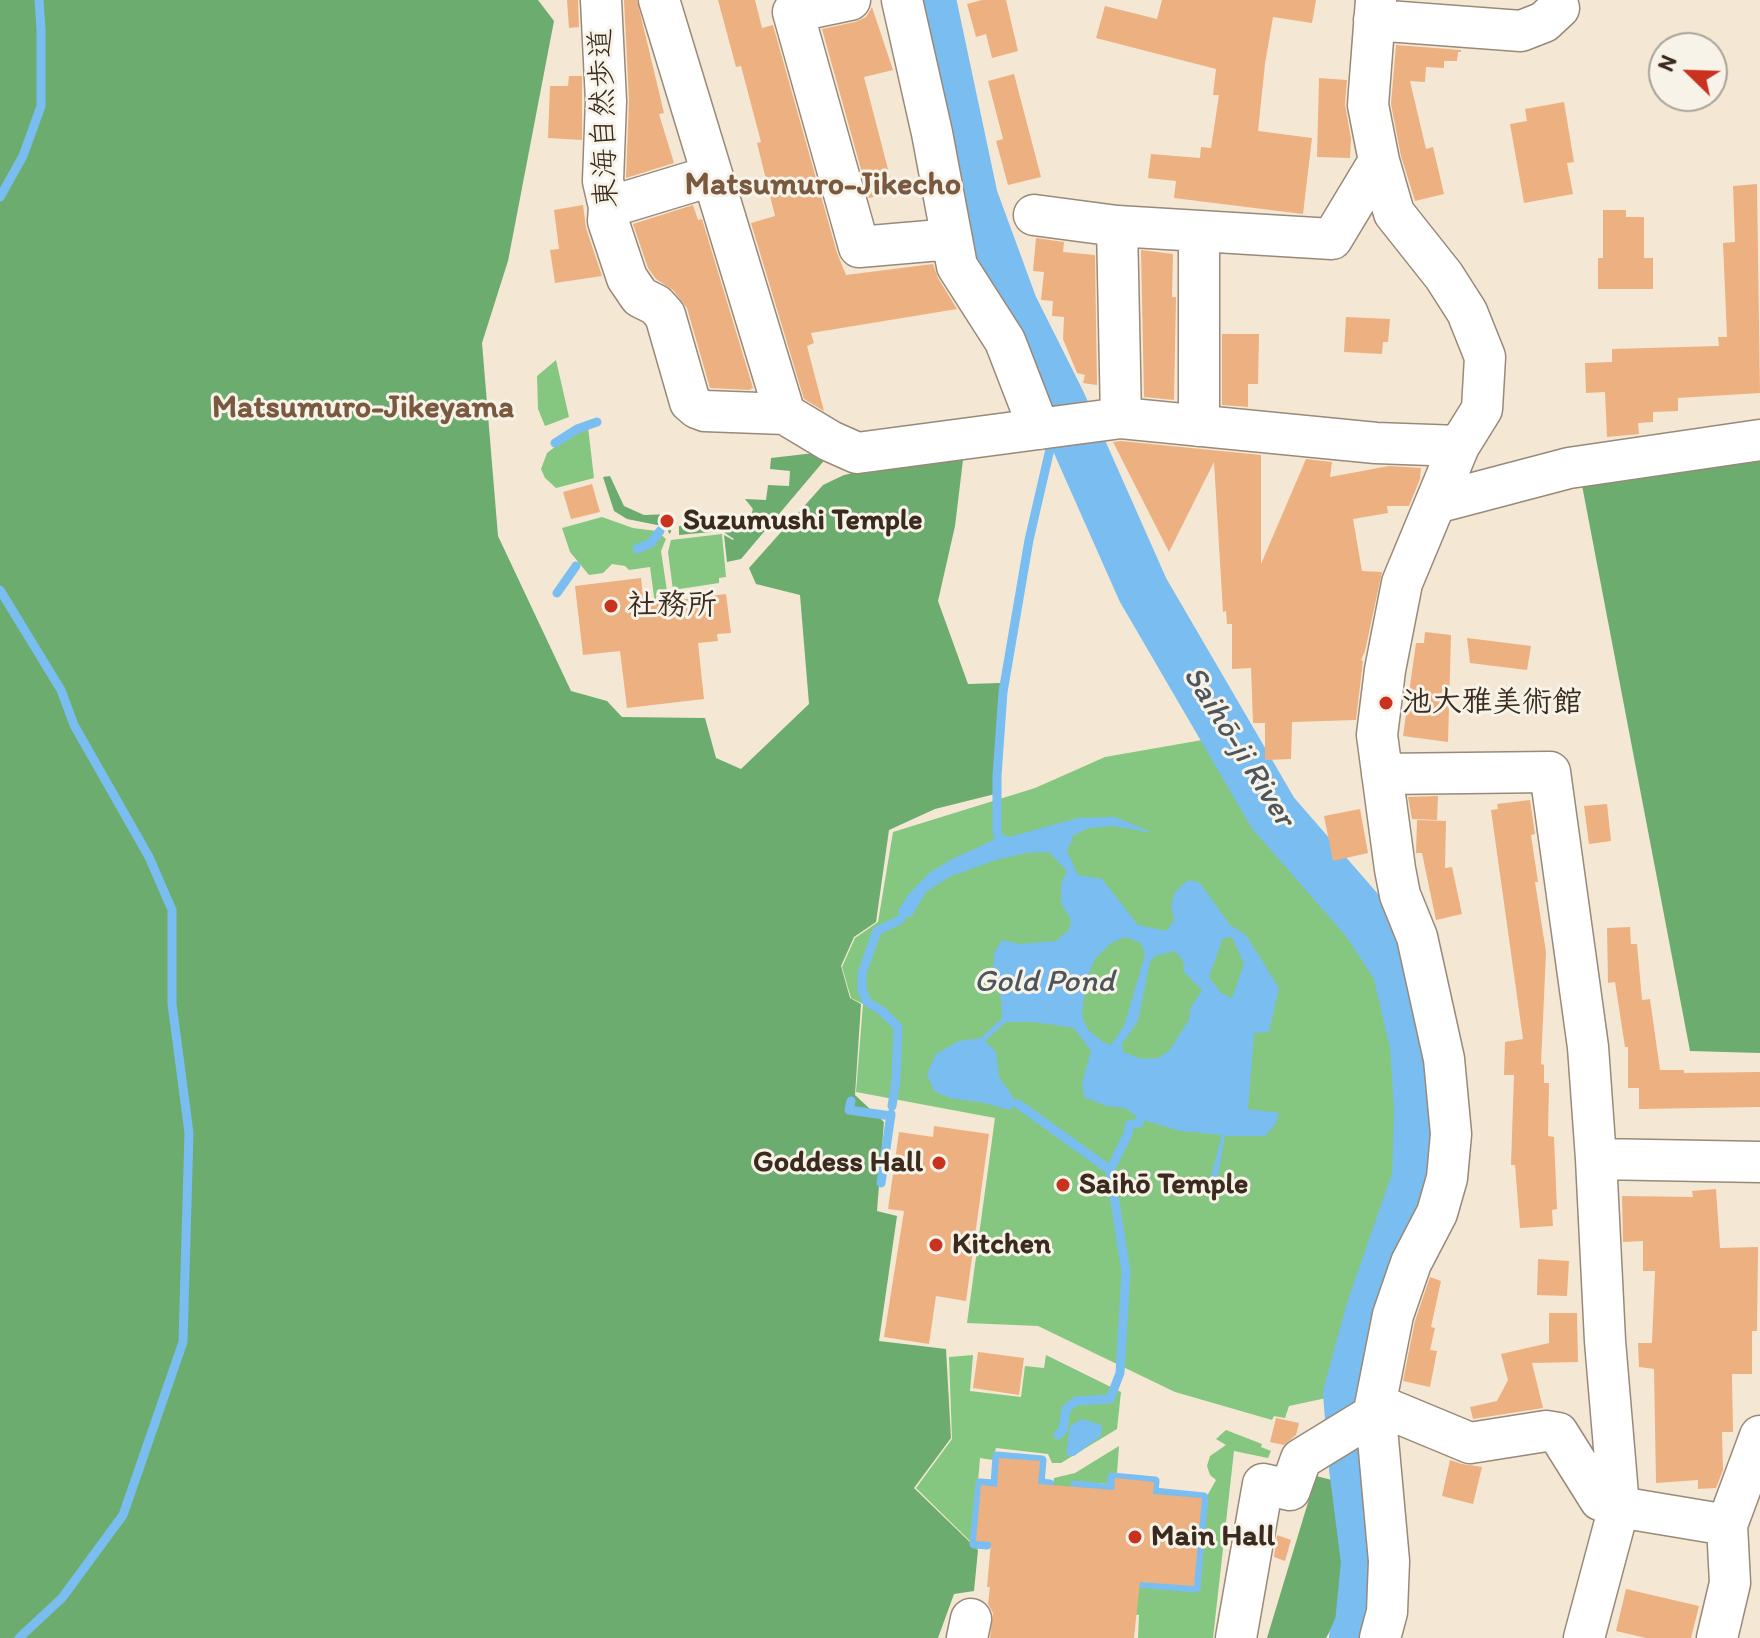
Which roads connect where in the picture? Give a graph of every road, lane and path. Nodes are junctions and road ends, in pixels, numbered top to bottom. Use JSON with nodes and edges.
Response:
{"nodes":[{"id":1,"x":601,"y":0,"type":"edge"},
{"id":2,"x":659,"y":0,"type":"edge"},
{"id":3,"x":850,"y":0,"type":"edge"},
{"id":4,"x":902,"y":0,"type":"edge"},
{"id":5,"x":1559,"y":8,"type":"dead end"},
{"id":6,"x":1375,"y":10,"type":"edge"},
{"id":7,"x":1379,"y":161,"type":"junction"},
{"id":8,"x":711,"y":176,"type":"junction"},
{"id":9,"x":609,"y":207,"type":"junction"},
{"id":10,"x":1034,"y":215,"type":"dead end"},
{"id":11,"x":1117,"y":226,"type":"junction"},
{"id":12,"x":1199,"y":232,"type":"junction"},
{"id":13,"x":952,"y":239,"type":"junction"},
{"id":14,"x":785,"y":414,"type":"junction"},
{"id":15,"x":1121,"y":418,"type":"junction"},
{"id":16,"x":1199,"y":426,"type":"junction"},
{"id":17,"x":1039,"y":429,"type":"junction"},
{"id":18,"x":1760,"y":440,"type":"edge"},
{"id":19,"x":1459,"y":446,"type":"junction"},
{"id":20,"x":1436,"y":503,"type":"junction"},
{"id":21,"x":1382,"y":774,"type":"junction"},
{"id":22,"x":1596,"y":1159,"type":"junction"},
{"id":23,"x":1760,"y":1162,"type":"edge"},
{"id":24,"x":1376,"y":1408,"type":"junction"},
{"id":25,"x":1760,"y":1436,"type":"edge"},
{"id":26,"x":1619,"y":1507,"type":"junction"},
{"id":27,"x":1727,"y":1525,"type":"junction"},
{"id":28,"x":1236,"y":1638,"type":"edge"},
{"id":29,"x":1380,"y":1638,"type":"edge"},
{"id":30,"x":1584,"y":1638,"type":"edge"},
{"id":31,"x":1717,"y":1638,"type":"edge"}],
"edges":[{"from":1,"to":9,"type":"street","name":"東海自然歩道"},
{"from":2,"to":8,"type":"street"},
{"from":3,"to":13,"type":"street"},
{"from":4,"to":13,"type":"street"},
{"from":5,"to":6,"type":"street"},
{"from":6,"to":7,"type":"street"},
{"from":7,"to":12,"type":"street"},
{"from":7,"to":19,"type":"street"},
{"from":8,"to":9,"type":"street"},
{"from":8,"to":14,"type":"street"},
{"from":9,"to":14,"type":"street","name":"東海自然歩道"},
{"from":10,"to":11,"type":"street"},
{"from":11,"to":12,"type":"street"},
{"from":11,"to":15,"type":"street"},
{"from":12,"to":16,"type":"street"},
{"from":13,"to":17,"type":"street"},
{"from":14,"to":17,"type":"street"},
{"from":15,"to":16,"type":"street"},
{"from":15,"to":17,"type":"street"},
{"from":16,"to":19,"type":"street"},
{"from":18,"to":20,"type":"street"},
{"from":19,"to":20,"type":"street"},
{"from":20,"to":21,"type":"street"},
{"from":21,"to":22,"type":"street"},
{"from":21,"to":24,"type":"street"},
{"from":22,"to":23,"type":"street"},
{"from":22,"to":26,"type":"street"},
{"from":24,"to":26,"type":"street"},
{"from":24,"to":28,"type":"street"},
{"from":24,"to":29,"type":"street"},
{"from":25,"to":27,"type":"street"},
{"from":26,"to":27,"type":"street"},
{"from":26,"to":30,"type":"street"},
{"from":27,"to":31,"type":"street"}]}
